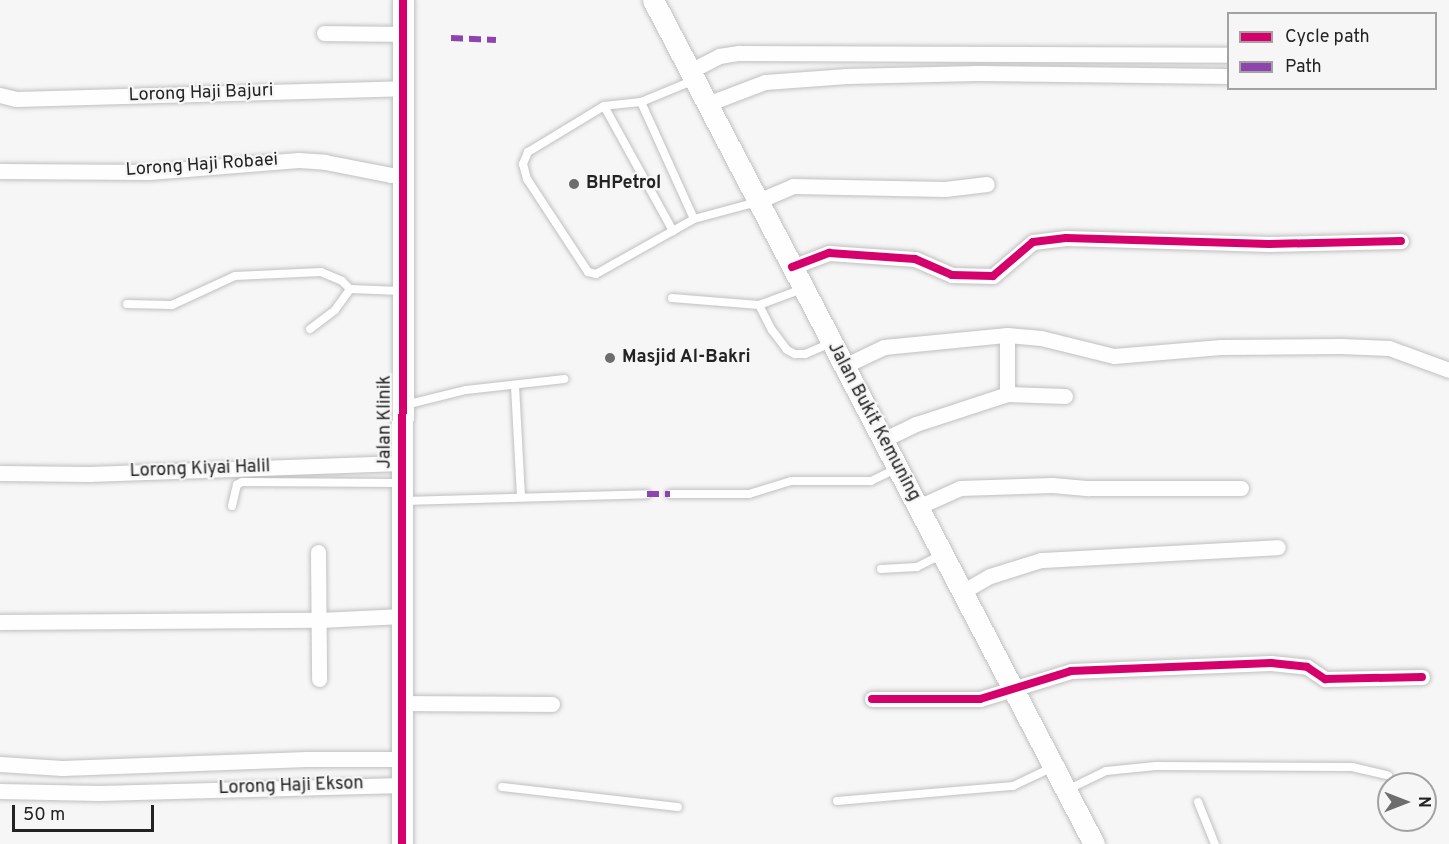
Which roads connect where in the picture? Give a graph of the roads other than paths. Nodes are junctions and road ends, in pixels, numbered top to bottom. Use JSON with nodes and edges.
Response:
{"nodes":[{"id":1,"x":403,"y":0,"type":"edge"},
{"id":2,"x":653,"y":0,"type":"edge"},
{"id":3,"x":324,"y":33,"type":"dead end"},
{"id":4,"x":403,"y":34,"type":"junction"},
{"id":5,"x":1227,"y":55,"type":"edge"},
{"id":6,"x":1205,"y":56,"type":"junction"},
{"id":7,"x":692,"y":75,"type":"junction"},
{"id":8,"x":1205,"y":75,"type":"junction"},
{"id":9,"x":1227,"y":76,"type":"edge"},
{"id":10,"x":403,"y":88,"type":"junction"},
{"id":11,"x":0,"y":95,"type":"edge"},
{"id":12,"x":641,"y":102,"type":"junction"},
{"id":13,"x":707,"y":104,"type":"junction"},
{"id":14,"x":604,"y":106,"type":"junction"},
{"id":15,"x":0,"y":171,"type":"edge"},
{"id":16,"x":403,"y":175,"type":"junction"},
{"id":17,"x":987,"y":184,"type":"dead end"},
{"id":18,"x":758,"y":201,"type":"junction"},
{"id":19,"x":694,"y":219,"type":"junction"},
{"id":20,"x":673,"y":231,"type":"junction"},
{"id":21,"x":1401,"y":241,"type":"dead end"},
{"id":22,"x":792,"y":267,"type":"junction"},
{"id":23,"x":350,"y":289,"type":"junction"},
{"id":24,"x":804,"y":289,"type":"junction"},
{"id":25,"x":403,"y":291,"type":"junction"},
{"id":26,"x":672,"y":298,"type":"dead end"},
{"id":27,"x":127,"y":304,"type":"dead end"},
{"id":28,"x":759,"y":304,"type":"junction"},
{"id":29,"x":310,"y":329,"type":"dead end"},
{"id":30,"x":1007,"y":335,"type":"junction"},
{"id":31,"x":832,"y":343,"type":"junction"},
{"id":32,"x":844,"y":366,"type":"junction"},
{"id":33,"x":1449,"y":370,"type":"edge"},
{"id":34,"x":564,"y":379,"type":"dead end"},
{"id":35,"x":515,"y":386,"type":"junction"},
{"id":36,"x":1007,"y":394,"type":"junction"},
{"id":37,"x":1065,"y":396,"type":"dead end"},
{"id":38,"x":401,"y":406,"type":"junction"},
{"id":39,"x":883,"y":440,"type":"junction"},
{"id":40,"x":897,"y":468,"type":"junction"},
{"id":41,"x":0,"y":473,"type":"edge"},
{"id":42,"x":401,"y":482,"type":"junction"},
{"id":43,"x":1241,"y":488,"type":"dead end"},
{"id":44,"x":647,"y":494,"type":"dead end"},
{"id":45,"x":670,"y":494,"type":"dead end"},
{"id":46,"x":522,"y":498,"type":"junction"},
{"id":47,"x":232,"y":506,"type":"dead end"},
{"id":48,"x":918,"y":507,"type":"junction"},
{"id":49,"x":1278,"y":547,"type":"dead end"},
{"id":50,"x":318,"y":552,"type":"dead end"},
{"id":51,"x":942,"y":554,"type":"junction"},
{"id":52,"x":881,"y":569,"type":"dead end"},
{"id":53,"x":962,"y":592,"type":"junction"},
{"id":54,"x":403,"y":616,"type":"junction"},
{"id":55,"x":319,"y":620,"type":"junction"},
{"id":56,"x":0,"y":622,"type":"edge"},
{"id":57,"x":1422,"y":677,"type":"dead end"},
{"id":58,"x":320,"y":679,"type":"dead end"},
{"id":59,"x":1013,"y":690,"type":"junction"},
{"id":60,"x":872,"y":699,"type":"dead end"},
{"id":61,"x":404,"y":703,"type":"junction"},
{"id":62,"x":552,"y":704,"type":"dead end"},
{"id":63,"x":403,"y":759,"type":"junction"},
{"id":64,"x":0,"y":764,"type":"edge"},
{"id":65,"x":1054,"y":767,"type":"junction"},
{"id":66,"x":1377,"y":773,"type":"edge"},
{"id":67,"x":403,"y":785,"type":"junction"},
{"id":68,"x":502,"y":787,"type":"dead end"},
{"id":69,"x":1066,"y":790,"type":"junction"},
{"id":70,"x":0,"y":791,"type":"edge"},
{"id":71,"x":837,"y":801,"type":"dead end"},
{"id":72,"x":1198,"y":802,"type":"dead end"},
{"id":73,"x":678,"y":807,"type":"dead end"},
{"id":74,"x":402,"y":844,"type":"edge"},
{"id":75,"x":1094,"y":844,"type":"edge"},
{"id":76,"x":1215,"y":844,"type":"edge"}],
"edges":[{"from":1,"to":4,"type":"main road","name":"Jalan Klinik"},
{"from":2,"to":7,"type":"main road","name":"Jalan Bukit Kemuning"},
{"from":3,"to":4,"type":"street"},
{"from":4,"to":10,"type":"main road","name":"Jalan Klinik"},
{"from":5,"to":6,"type":"street"},
{"from":6,"to":7,"type":"street"},
{"from":6,"to":8,"type":"street"},
{"from":7,"to":12,"type":"lane"},
{"from":7,"to":13,"type":"main road","name":"Jalan Bukit Kemuning"},
{"from":8,"to":9,"type":"street"},
{"from":8,"to":13,"type":"street"},
{"from":10,"to":11,"type":"street","name":"Lorong Haji Bajuri"},
{"from":10,"to":16,"type":"main road","name":"Jalan Klinik"},
{"from":12,"to":14,"type":"lane"},
{"from":12,"to":19,"type":"lane"},
{"from":13,"to":18,"type":"main road","name":"Jalan Bukit Kemuning"},
{"from":14,"to":20,"type":"lane"},
{"from":14,"to":20,"type":"lane"},
{"from":15,"to":16,"type":"street","name":"Lorong Haji Robaei"},
{"from":16,"to":25,"type":"main road","name":"Jalan Klinik"},
{"from":17,"to":18,"type":"street"},
{"from":18,"to":19,"type":"lane"},
{"from":18,"to":22,"type":"main road","name":"Jalan Bukit Kemuning"},
{"from":19,"to":20,"type":"lane"},
{"from":21,"to":22,"type":"street"},
{"from":22,"to":24,"type":"main road","name":"Jalan Bukit Kemuning"},
{"from":23,"to":25,"type":"lane"},
{"from":23,"to":27,"type":"lane"},
{"from":23,"to":29,"type":"lane"},
{"from":24,"to":28,"type":"lane"},
{"from":24,"to":31,"type":"main road","name":"Jalan Bukit Kemuning"},
{"from":25,"to":38,"type":"main road","name":"Jalan Klinik"},
{"from":26,"to":28,"type":"lane"},
{"from":28,"to":31,"type":"lane"},
{"from":30,"to":32,"type":"street"},
{"from":30,"to":33,"type":"street"},
{"from":30,"to":36,"type":"street"},
{"from":31,"to":32,"type":"main road","name":"Jalan Bukit Kemuning"},
{"from":32,"to":39,"type":"main road","name":"Jalan Bukit Kemuning"},
{"from":34,"to":35,"type":"lane"},
{"from":35,"to":38,"type":"lane"},
{"from":35,"to":46,"type":"lane"},
{"from":36,"to":37,"type":"street"},
{"from":36,"to":39,"type":"street"},
{"from":38,"to":42,"type":"main road","name":"Jalan Klinik"},
{"from":39,"to":40,"type":"main road","name":"Jalan Bukit Kemuning"},
{"from":40,"to":45,"type":"lane"},
{"from":40,"to":48,"type":"main road","name":"Jalan Bukit Kemuning"},
{"from":41,"to":42,"type":"street","name":"Lorong Kiyai Halil"},
{"from":42,"to":46,"type":"lane"},
{"from":42,"to":47,"type":"lane"},
{"from":42,"to":54,"type":"main road","name":"Jalan Klinik"},
{"from":43,"to":48,"type":"street"},
{"from":44,"to":46,"type":"lane"},
{"from":48,"to":51,"type":"main road","name":"Jalan Bukit Kemuning"},
{"from":49,"to":53,"type":"street"},
{"from":50,"to":55,"type":"street"},
{"from":51,"to":52,"type":"lane"},
{"from":51,"to":53,"type":"main road","name":"Jalan Bukit Kemuning"},
{"from":53,"to":59,"type":"main road","name":"Jalan Bukit Kemuning"},
{"from":54,"to":55,"type":"street"},
{"from":54,"to":61,"type":"main road","name":"Jalan Klinik"},
{"from":55,"to":56,"type":"street"},
{"from":55,"to":58,"type":"street"},
{"from":57,"to":59,"type":"street"},
{"from":59,"to":60,"type":"street"},
{"from":59,"to":65,"type":"main road","name":"Jalan Bukit Kemuning"},
{"from":61,"to":62,"type":"street"},
{"from":61,"to":63,"type":"main road","name":"Jalan Klinik"},
{"from":63,"to":64,"type":"street"},
{"from":63,"to":67,"type":"main road","name":"Jalan Klinik"},
{"from":65,"to":69,"type":"main road","name":"Jalan Bukit Kemuning"},
{"from":65,"to":71,"type":"lane"},
{"from":66,"to":69,"type":"lane"},
{"from":67,"to":70,"type":"street","name":"Lorong Haji Ekson"},
{"from":67,"to":74,"type":"main road","name":"Jalan Klinik"},
{"from":68,"to":73,"type":"lane"},
{"from":69,"to":75,"type":"main road","name":"Jalan Bukit Kemuning"},
{"from":72,"to":76,"type":"lane"}]}
